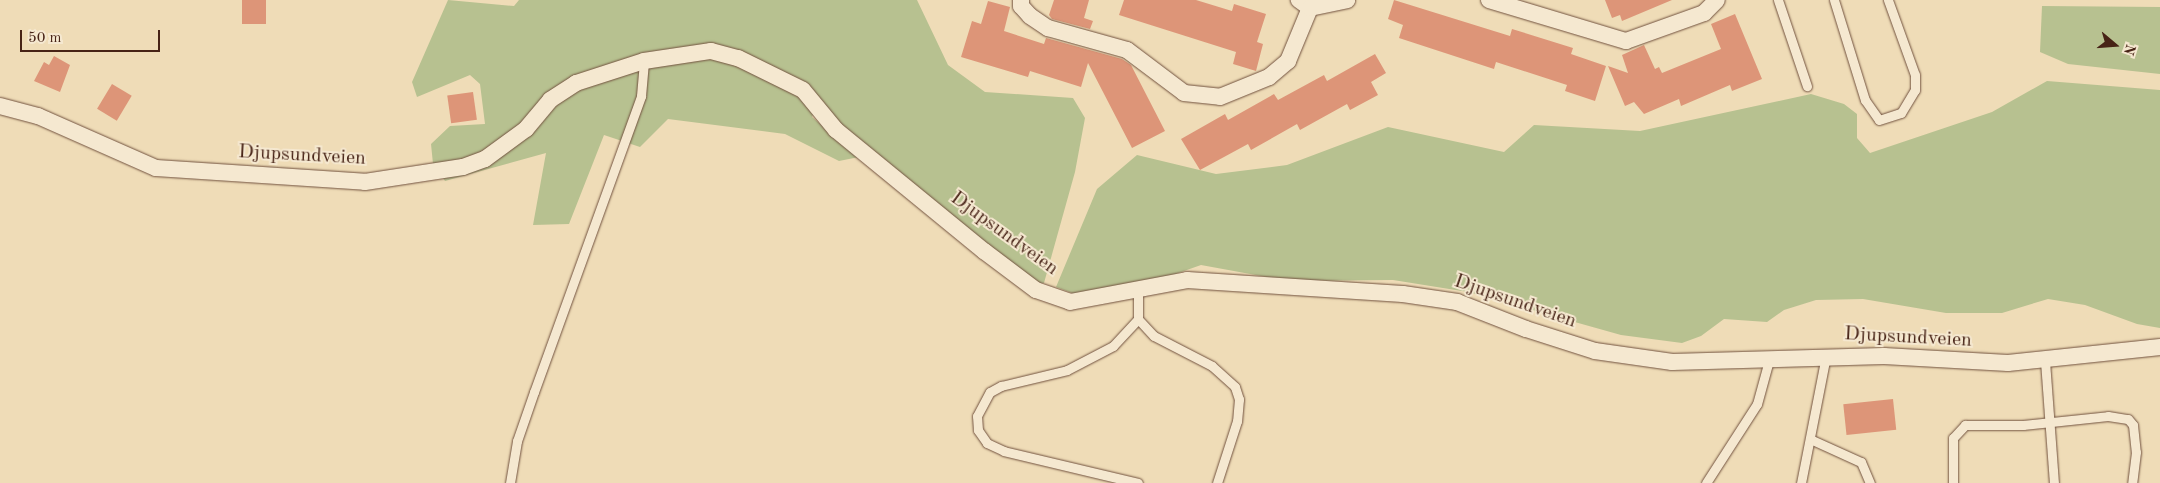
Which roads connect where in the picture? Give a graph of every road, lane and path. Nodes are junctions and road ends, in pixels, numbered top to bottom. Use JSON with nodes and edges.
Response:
{"nodes":[{"id":1,"x":1021,"y":0,"type":"edge"},
{"id":2,"x":1347,"y":0,"type":"edge"},
{"id":3,"x":1489,"y":0,"type":"edge"},
{"id":4,"x":1717,"y":0,"type":"edge"},
{"id":5,"x":1778,"y":0,"type":"edge"},
{"id":6,"x":1834,"y":0,"type":"edge"},
{"id":7,"x":1888,"y":0,"type":"edge"},
{"id":8,"x":1305,"y":4,"type":"edge"},
{"id":9,"x":644,"y":61,"type":"junction"},
{"id":10,"x":1807,"y":86,"type":"dead end"},
{"id":11,"x":0,"y":106,"type":"edge"},
{"id":12,"x":1138,"y":292,"type":"junction"},
{"id":13,"x":1138,"y":319,"type":"junction"},
{"id":14,"x":2160,"y":347,"type":"edge"},
{"id":15,"x":1826,"y":356,"type":"junction"},
{"id":16,"x":1769,"y":360,"type":"junction"},
{"id":17,"x":2045,"y":361,"type":"junction"},
{"id":18,"x":2052,"y":423,"type":"junction"},
{"id":19,"x":1810,"y":439,"type":"junction"},
{"id":20,"x":510,"y":483,"type":"edge"},
{"id":21,"x":1138,"y":483,"type":"edge"},
{"id":22,"x":1217,"y":483,"type":"edge"},
{"id":23,"x":1706,"y":483,"type":"edge"},
{"id":24,"x":1801,"y":483,"type":"edge"},
{"id":25,"x":1870,"y":483,"type":"edge"},
{"id":26,"x":1953,"y":483,"type":"edge"},
{"id":27,"x":2054,"y":483,"type":"edge"},
{"id":28,"x":2132,"y":483,"type":"edge"}],
"edges":[{"from":1,"to":8,"type":"street"},
{"from":2,"to":8,"type":"street"},
{"from":3,"to":4,"type":"street"},
{"from":5,"to":10,"type":"lane"},
{"from":6,"to":7,"type":"lane"},
{"from":9,"to":11,"type":"street","name":"Djupsundveien"},
{"from":9,"to":12,"type":"street","name":"Djupsundveien"},
{"from":9,"to":20,"type":"lane"},
{"from":12,"to":13,"type":"lane"},
{"from":12,"to":16,"type":"street","name":"Djupsundveien"},
{"from":13,"to":21,"type":"lane"},
{"from":13,"to":22,"type":"lane"},
{"from":14,"to":17,"type":"street","name":"Djupsundveien"},
{"from":15,"to":16,"type":"street","name":"Djupsundveien"},
{"from":15,"to":17,"type":"street","name":"Djupsundveien"},
{"from":15,"to":19,"type":"lane"},
{"from":16,"to":23,"type":"lane"},
{"from":17,"to":18,"type":"lane"},
{"from":18,"to":26,"type":"lane"},
{"from":18,"to":27,"type":"lane"},
{"from":18,"to":28,"type":"lane"},
{"from":19,"to":24,"type":"lane"},
{"from":19,"to":25,"type":"lane"}]}
